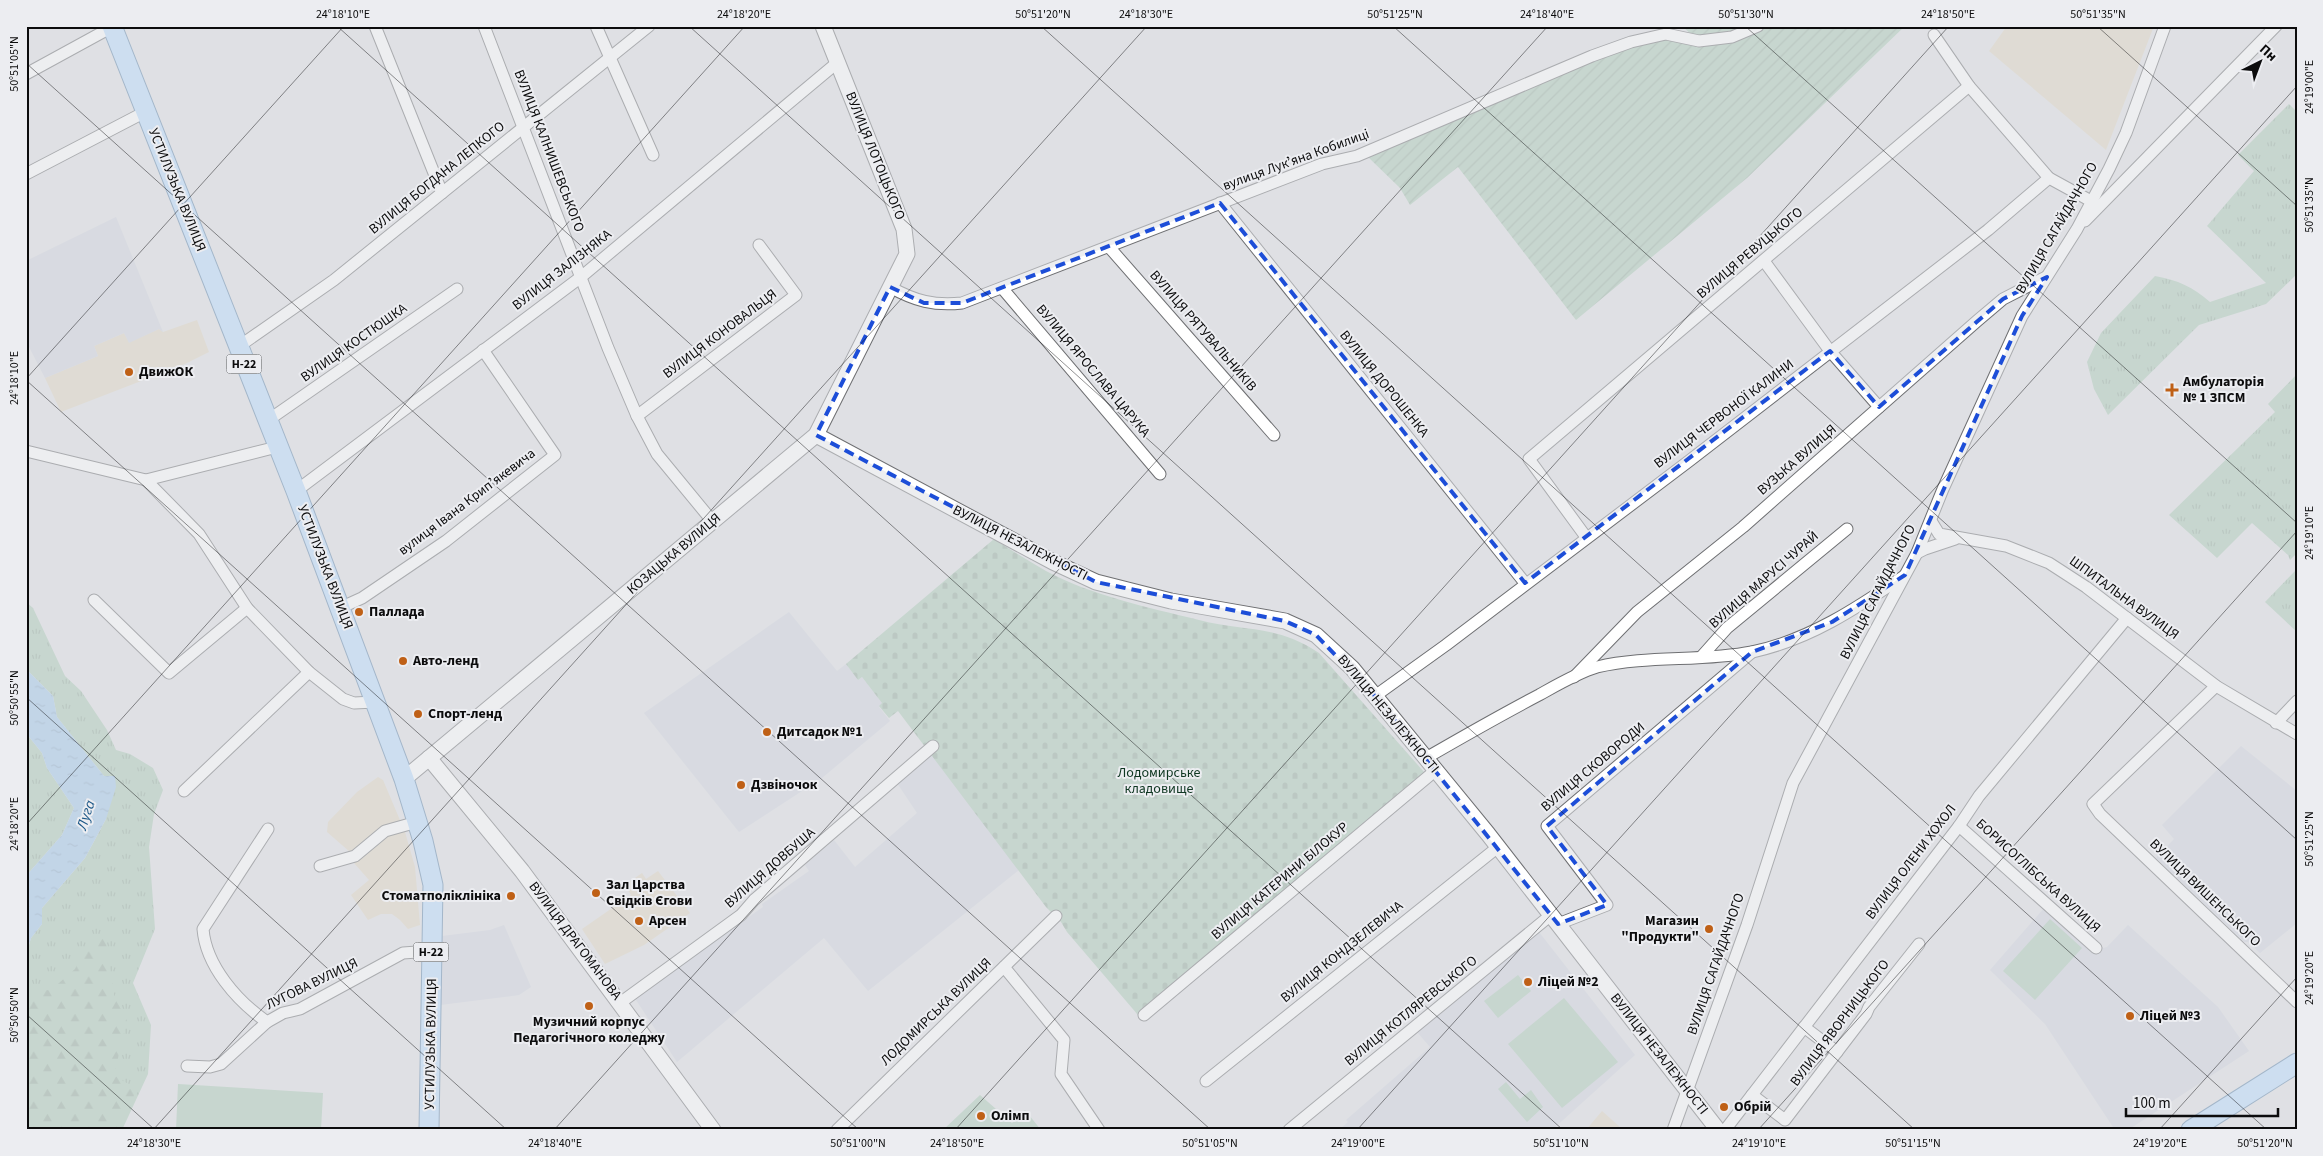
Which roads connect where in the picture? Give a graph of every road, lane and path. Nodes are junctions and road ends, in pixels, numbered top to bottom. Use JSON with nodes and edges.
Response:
{"nodes":[{"id":1,"x":375,"y":26,"type":"edge"},
{"id":2,"x":484,"y":26,"type":"edge"},
{"id":3,"x":596,"y":26,"type":"edge"},
{"id":4,"x":649,"y":26,"type":"edge"},
{"id":5,"x":823,"y":26,"type":"edge"},
{"id":6,"x":1758,"y":26,"type":"edge"},
{"id":7,"x":2165,"y":26,"type":"edge"},
{"id":8,"x":2276,"y":26,"type":"edge"},
{"id":9,"x":112,"y":27,"type":"edge"},
{"id":10,"x":1681,"y":32,"type":"edge"},
{"id":11,"x":1934,"y":36,"type":"dead end"},
{"id":12,"x":610,"y":59,"type":"junction"},
{"id":13,"x":838,"y":62,"type":"junction"},
{"id":14,"x":26,"y":74,"type":"edge"},
{"id":15,"x":1969,"y":86,"type":"junction"},
{"id":16,"x":145,"y":112,"type":"junction"},
{"id":17,"x":524,"y":127,"type":"junction"},
{"id":18,"x":653,"y":155,"type":"dead end"},
{"id":19,"x":2109,"y":169,"type":"junction"},
{"id":20,"x":26,"y":174,"type":"edge"},
{"id":21,"x":2049,"y":178,"type":"junction"},
{"id":22,"x":2122,"y":185,"type":"junction"},
{"id":23,"x":442,"y":193,"type":"junction"},
{"id":24,"x":2091,"y":201,"type":"junction"},
{"id":25,"x":1220,"y":203,"type":"junction"},
{"id":26,"x":2077,"y":229,"type":"junction"},
{"id":27,"x":759,"y":245,"type":"dead end"},
{"id":28,"x":1109,"y":247,"type":"junction"},
{"id":29,"x":1764,"y":261,"type":"junction"},
{"id":30,"x":580,"y":277,"type":"junction"},
{"id":31,"x":2047,"y":277,"type":"junction"},
{"id":32,"x":890,"y":287,"type":"junction"},
{"id":33,"x":1002,"y":288,"type":"junction"},
{"id":34,"x":457,"y":289,"type":"dead end"},
{"id":35,"x":238,"y":347,"type":"junction"},
{"id":36,"x":483,"y":350,"type":"junction"},
{"id":37,"x":1830,"y":352,"type":"junction"},
{"id":38,"x":1879,"y":407,"type":"junction"},
{"id":39,"x":637,"y":416,"type":"junction"},
{"id":40,"x":267,"y":421,"type":"junction"},
{"id":41,"x":1274,"y":434,"type":"dead end"},
{"id":42,"x":816,"y":435,"type":"junction"},
{"id":43,"x":278,"y":447,"type":"junction"},
{"id":44,"x":26,"y":451,"type":"edge"},
{"id":45,"x":1160,"y":474,"type":"dead end"},
{"id":46,"x":146,"y":480,"type":"junction"},
{"id":47,"x":296,"y":491,"type":"junction"},
{"id":48,"x":1931,"y":520,"type":"junction"},
{"id":49,"x":713,"y":522,"type":"junction"},
{"id":50,"x":1847,"y":529,"type":"dead end"},
{"id":51,"x":1586,"y":537,"type":"junction"},
{"id":52,"x":1957,"y":539,"type":"junction"},
{"id":53,"x":1917,"y":553,"type":"junction"},
{"id":54,"x":1905,"y":575,"type":"junction"},
{"id":55,"x":1525,"y":583,"type":"junction"},
{"id":56,"x":94,"y":600,"type":"dead end"},
{"id":57,"x":247,"y":608,"type":"junction"},
{"id":58,"x":340,"y":608,"type":"junction"},
{"id":59,"x":2127,"y":618,"type":"junction"},
{"id":60,"x":1752,"y":652,"type":"junction"},
{"id":61,"x":1702,"y":656,"type":"junction"},
{"id":62,"x":309,"y":672,"type":"junction"},
{"id":63,"x":1574,"y":677,"type":"junction"},
{"id":64,"x":2216,"y":686,"type":"junction"},
{"id":65,"x":1375,"y":696,"type":"junction"},
{"id":66,"x":2297,"y":701,"type":"edge"},
{"id":67,"x":375,"y":702,"type":"junction"},
{"id":68,"x":2276,"y":722,"type":"junction"},
{"id":69,"x":2297,"y":734,"type":"edge"},
{"id":70,"x":932,"y":746,"type":"dead end"},
{"id":71,"x":429,"y":758,"type":"junction"},
{"id":72,"x":1431,"y":764,"type":"junction"},
{"id":73,"x":404,"y":779,"type":"junction"},
{"id":74,"x":184,"y":791,"type":"dead end"},
{"id":75,"x":417,"y":822,"type":"junction"},
{"id":76,"x":1959,"y":826,"type":"junction"},
{"id":77,"x":268,"y":829,"type":"dead end"},
{"id":78,"x":1498,"y":846,"type":"junction"},
{"id":79,"x":320,"y":866,"type":"dead end"},
{"id":80,"x":1056,"y":916,"type":"dead end"},
{"id":81,"x":1555,"y":920,"type":"junction"},
{"id":82,"x":1920,"y":944,"type":"dead end"},
{"id":83,"x":2096,"y":948,"type":"dead end"},
{"id":84,"x":431,"y":951,"type":"junction"},
{"id":85,"x":1004,"y":967,"type":"junction"},
{"id":86,"x":2297,"y":1002,"type":"edge"},
{"id":87,"x":620,"y":1003,"type":"junction"},
{"id":88,"x":1144,"y":1016,"type":"dead end"},
{"id":89,"x":267,"y":1022,"type":"junction"},
{"id":90,"x":1804,"y":1027,"type":"junction"},
{"id":91,"x":1837,"y":1052,"type":"junction"},
{"id":92,"x":2297,"y":1063,"type":"edge"},
{"id":93,"x":187,"y":1066,"type":"dead end"},
{"id":94,"x":1206,"y":1081,"type":"dead end"},
{"id":95,"x":1688,"y":1090,"type":"junction"},
{"id":96,"x":1752,"y":1095,"type":"junction"},
{"id":97,"x":429,"y":1130,"type":"edge"},
{"id":98,"x":713,"y":1130,"type":"edge"},
{"id":99,"x":837,"y":1130,"type":"edge"},
{"id":100,"x":1099,"y":1130,"type":"edge"},
{"id":101,"x":1289,"y":1130,"type":"edge"},
{"id":102,"x":1673,"y":1130,"type":"edge"},
{"id":103,"x":1718,"y":1130,"type":"edge"},
{"id":104,"x":1726,"y":1130,"type":"edge"},
{"id":105,"x":2191,"y":1130,"type":"edge"}],
"edges":[{"from":1,"to":23,"type":"street"},
{"from":2,"to":17,"type":"street","name":"ВУЛИЦЯ КАЛНИШЕВСЬКОГО"},
{"from":3,"to":12,"type":"street"},
{"from":4,"to":12,"type":"street","name":"ВУЛИЦЯ БОГДАНА ЛЕПКОГО"},
{"from":5,"to":13,"type":"street","name":"ВУЛИЦЯ ЛОТОЦЬКОГО"},
{"from":6,"to":10,"type":"street","name":"вулиця Лукʼяна Кобилиці"},
{"from":7,"to":19,"type":"street","name":"ВУЛИЦЯ САГАЙДАЧНОГО"},
{"from":8,"to":22,"type":"street"},
{"from":9,"to":14,"type":"street"},
{"from":9,"to":16,"type":"main road","name":"УСТИЛУЗЬКА ВУЛИЦЯ","number":"Н-22"},
{"from":10,"to":25,"type":"street","name":"вулиця Лукʼяна Кобилиці"},
{"from":11,"to":15,"type":"street"},
{"from":12,"to":17,"type":"street","name":"ВУЛИЦЯ БОГДАНА ЛЕПКОГО"},
{"from":12,"to":18,"type":"street"},
{"from":13,"to":30,"type":"street","name":"ВУЛИЦЯ ЗАЛІЗНЯКА"},
{"from":13,"to":32,"type":"street","name":"ВУЛИЦЯ ЛОТОЦЬКОГО"},
{"from":15,"to":21,"type":"street"},
{"from":15,"to":29,"type":"street","name":"ВУЛИЦЯ РЕВУЦЬКОГО"},
{"from":16,"to":20,"type":"street"},
{"from":16,"to":35,"type":"main road","name":"УСТИЛУЗЬКА ВУЛИЦЯ","number":"Н-22"},
{"from":17,"to":23,"type":"street","name":"ВУЛИЦЯ БОГДАНА ЛЕПКОГО"},
{"from":17,"to":30,"type":"street","name":"ВУЛИЦЯ КАЛНИШЕВСЬКОГО"},
{"from":19,"to":22,"type":"street"},
{"from":19,"to":24,"type":"street","name":"ВУЛИЦЯ САГАЙДАЧНОГО"},
{"from":21,"to":24,"type":"street"},
{"from":21,"to":37,"type":"street","name":"ВУЛИЦЯ ЧЕРВОНОЇ КАЛИНИ"},
{"from":22,"to":26,"type":"street"},
{"from":23,"to":35,"type":"street","name":"ВУЛИЦЯ БОГДАНА ЛЕПКОГО"},
{"from":24,"to":26,"type":"street","name":"ВУЛИЦЯ САГАЙДАЧНОГО"},
{"from":25,"to":28,"type":"street","name":"вулиця Лукʼяна Кобилиці"},
{"from":25,"to":55,"type":"street","name":"ВУЛИЦЯ ДОРОШЕНКА"},
{"from":26,"to":31,"type":"street","name":"ВУЛИЦЯ САГАЙДАЧНОГО"},
{"from":27,"to":39,"type":"street","name":"ВУЛИЦЯ КОНОВАЛЬЦЯ"},
{"from":28,"to":33,"type":"street","name":"вулиця Лукʼяна Кобилиці"},
{"from":28,"to":41,"type":"street","name":"ВУЛИЦЯ РЯТУВАЛЬНИКІВ"},
{"from":29,"to":37,"type":"street"},
{"from":29,"to":51,"type":"street","name":"ВУЛИЦЯ РЕВУЦЬКОГО"},
{"from":30,"to":36,"type":"street","name":"ВУЛИЦЯ ЗАЛІЗНЯКА"},
{"from":30,"to":39,"type":"street","name":"ВУЛИЦЯ КАЛНИШЕВСЬКОГО"},
{"from":31,"to":38,"type":"street","name":"ВУЗЬКА ВУЛИЦЯ"},
{"from":31,"to":48,"type":"street","name":"ВУЛИЦЯ САГАЙДАЧНОГО"},
{"from":32,"to":33,"type":"street","name":"вулиця Лукʼяна Кобилиці"},
{"from":32,"to":42,"type":"street","name":"КОЗАЦЬКА ВУЛИЦЯ"},
{"from":33,"to":45,"type":"street","name":"ВУЛИЦЯ ЯРОСЛАВА ЦАРУКА"},
{"from":34,"to":40,"type":"street","name":"ВУЛИЦЯ КОСТЮШКА"},
{"from":35,"to":40,"type":"main road","name":"УСТИЛУЗЬКА ВУЛИЦЯ","number":"Н-22"},
{"from":36,"to":47,"type":"street","name":"ВУЛИЦЯ ЗАЛІЗНЯКА"},
{"from":36,"to":58,"type":"street","name":"вулиця Івана Крипʼякевича"},
{"from":37,"to":38,"type":"street"},
{"from":37,"to":51,"type":"street","name":"ВУЛИЦЯ ЧЕРВОНОЇ КАЛИНИ"},
{"from":38,"to":63,"type":"street","name":"ВУЗЬКА ВУЛИЦЯ"},
{"from":39,"to":49,"type":"street","name":"ВУЛИЦЯ КАЛНИШЕВСЬКОГО"},
{"from":40,"to":43,"type":"main road","name":"УСТИЛУЗЬКА ВУЛИЦЯ","number":"Н-22"},
{"from":42,"to":49,"type":"street","name":"КОЗАЦЬКА ВУЛИЦЯ"},
{"from":42,"to":65,"type":"street","name":"ВУЛИЦЯ НЕЗАЛЕЖНОСТІ"},
{"from":43,"to":46,"type":"street"},
{"from":43,"to":47,"type":"main road","name":"УСТИЛУЗЬКА ВУЛИЦЯ","number":"Н-22"},
{"from":44,"to":46,"type":"street"},
{"from":46,"to":57,"type":"street"},
{"from":47,"to":58,"type":"main road","name":"УСТИЛУЗЬКА ВУЛИЦЯ","number":"Н-22"},
{"from":48,"to":52,"type":"street"},
{"from":48,"to":53,"type":"street","name":"ВУЛИЦЯ САГАЙДАЧНОГО"},
{"from":49,"to":71,"type":"street","name":"КОЗАЦЬКА ВУЛИЦЯ"},
{"from":50,"to":61,"type":"street","name":"ВУЛИЦЯ МАРУСІ ЧУРАЙ"},
{"from":51,"to":55,"type":"street","name":"ВУЛИЦЯ ЧЕРВОНОЇ КАЛИНИ"},
{"from":52,"to":53,"type":"street","name":"ШПИТАЛЬНА ВУЛИЦЯ"},
{"from":52,"to":59,"type":"street","name":"ШПИТАЛЬНА ВУЛИЦЯ"},
{"from":53,"to":54,"type":"street","name":"ВУЛИЦЯ САГАЙДАЧНОГО"},
{"from":54,"to":60,"type":"street"},
{"from":54,"to":95,"type":"street","name":"ВУЛИЦЯ САГАЙДАЧНОГО"},
{"from":55,"to":65,"type":"street","name":"ВУЛИЦЯ ЧЕРВОНОЇ КАЛИНИ"},
{"from":56,"to":57,"type":"street"},
{"from":57,"to":62,"type":"street"},
{"from":58,"to":67,"type":"main road","name":"УСТИЛУЗЬКА ВУЛИЦЯ","number":"Н-22"},
{"from":59,"to":64,"type":"street","name":"ШПИТАЛЬНА ВУЛИЦЯ"},
{"from":59,"to":76,"type":"street","name":"ВУЛИЦЯ ОЛЕНИ ХОХОЛ"},
{"from":60,"to":61,"type":"street"},
{"from":60,"to":81,"type":"street","name":"ВУЛИЦЯ СКОВОРОДИ"},
{"from":61,"to":63,"type":"street"},
{"from":62,"to":67,"type":"street"},
{"from":62,"to":74,"type":"street"},
{"from":63,"to":72,"type":"street","name":"ВУЛИЦЯ КАТЕРИНИ БІЛОКУР"},
{"from":64,"to":68,"type":"street","name":"ШПИТАЛЬНА ВУЛИЦЯ"},
{"from":64,"to":86,"type":"street","name":"ВУЛИЦЯ ВИШЕНСЬКОГО"},
{"from":65,"to":72,"type":"street","name":"ВУЛИЦЯ НЕЗАЛЕЖНОСТІ"},
{"from":66,"to":68,"type":"street"},
{"from":67,"to":73,"type":"main road","name":"УСТИЛУЗЬКА ВУЛИЦЯ","number":"Н-22"},
{"from":68,"to":69,"type":"street","name":"ШПИТАЛЬНА ВУЛИЦЯ"},
{"from":70,"to":87,"type":"street","name":"ВУЛИЦЯ ДОВБУША"},
{"from":71,"to":73,"type":"street","name":"КОЗАЦЬКА ВУЛИЦЯ"},
{"from":71,"to":87,"type":"street","name":"ВУЛИЦЯ ДРАГОМАНОВА"},
{"from":72,"to":78,"type":"street","name":"ВУЛИЦЯ НЕЗАЛЕЖНОСТІ"},
{"from":72,"to":88,"type":"street","name":"ВУЛИЦЯ КАТЕРИНИ БІЛОКУР"},
{"from":73,"to":75,"type":"main road","name":"УСТИЛУЗЬКА ВУЛИЦЯ","number":"Н-22"},
{"from":75,"to":79,"type":"street"},
{"from":75,"to":84,"type":"main road","name":"УСТИЛУЗЬКА ВУЛИЦЯ","number":"Н-22"},
{"from":76,"to":83,"type":"street","name":"БОРИСОГЛІБСЬКА ВУЛИЦЯ"},
{"from":76,"to":90,"type":"street","name":"ВУЛИЦЯ ОЛЕНИ ХОХОЛ"},
{"from":77,"to":89,"type":"street"},
{"from":78,"to":81,"type":"street","name":"ВУЛИЦЯ НЕЗАЛЕЖНОСТІ"},
{"from":78,"to":94,"type":"street","name":"ВУЛИЦЯ КОНДЗЕЛЕВИЧА"},
{"from":80,"to":85,"type":"street","name":"ЛОДОМИРСЬКА ВУЛИЦЯ"},
{"from":81,"to":95,"type":"street","name":"ВУЛИЦЯ НЕЗАЛЕЖНОСТІ"},
{"from":81,"to":101,"type":"street","name":"ВУЛИЦЯ КОТЛЯРЕВСЬКОГО"},
{"from":82,"to":91,"type":"street","name":"ВУЛИЦЯ ЯВОРНИЦЬКОГО"},
{"from":84,"to":89,"type":"street","name":"ЛУГОВА ВУЛИЦЯ"},
{"from":84,"to":97,"type":"main road","name":"УСТИЛУЗЬКА ВУЛИЦЯ","number":"Н-22"},
{"from":85,"to":99,"type":"street","name":"ЛОДОМИРСЬКА ВУЛИЦЯ"},
{"from":85,"to":100,"type":"street"},
{"from":87,"to":98,"type":"street","name":"ВУЛИЦЯ ДРАГОМАНОВА"},
{"from":89,"to":93,"type":"street","name":"ЛУГОВА ВУЛИЦЯ"},
{"from":90,"to":91,"type":"street"},
{"from":90,"to":96,"type":"street","name":"ВУЛИЦЯ ОЛЕНИ ХОХОЛ"},
{"from":91,"to":96,"type":"street","name":"ВУЛИЦЯ ЯВОРНИЦЬКОГО"},
{"from":92,"to":105,"type":"main road"},
{"from":95,"to":102,"type":"street","name":"ВУЛИЦЯ САГАЙДАЧНОГО"},
{"from":95,"to":103,"type":"street","name":"ВУЛИЦЯ НЕЗАЛЕЖНОСТІ"},
{"from":96,"to":104,"type":"street","name":"ВУЛИЦЯ ОЛЕНИ ХОХОЛ"}]}
